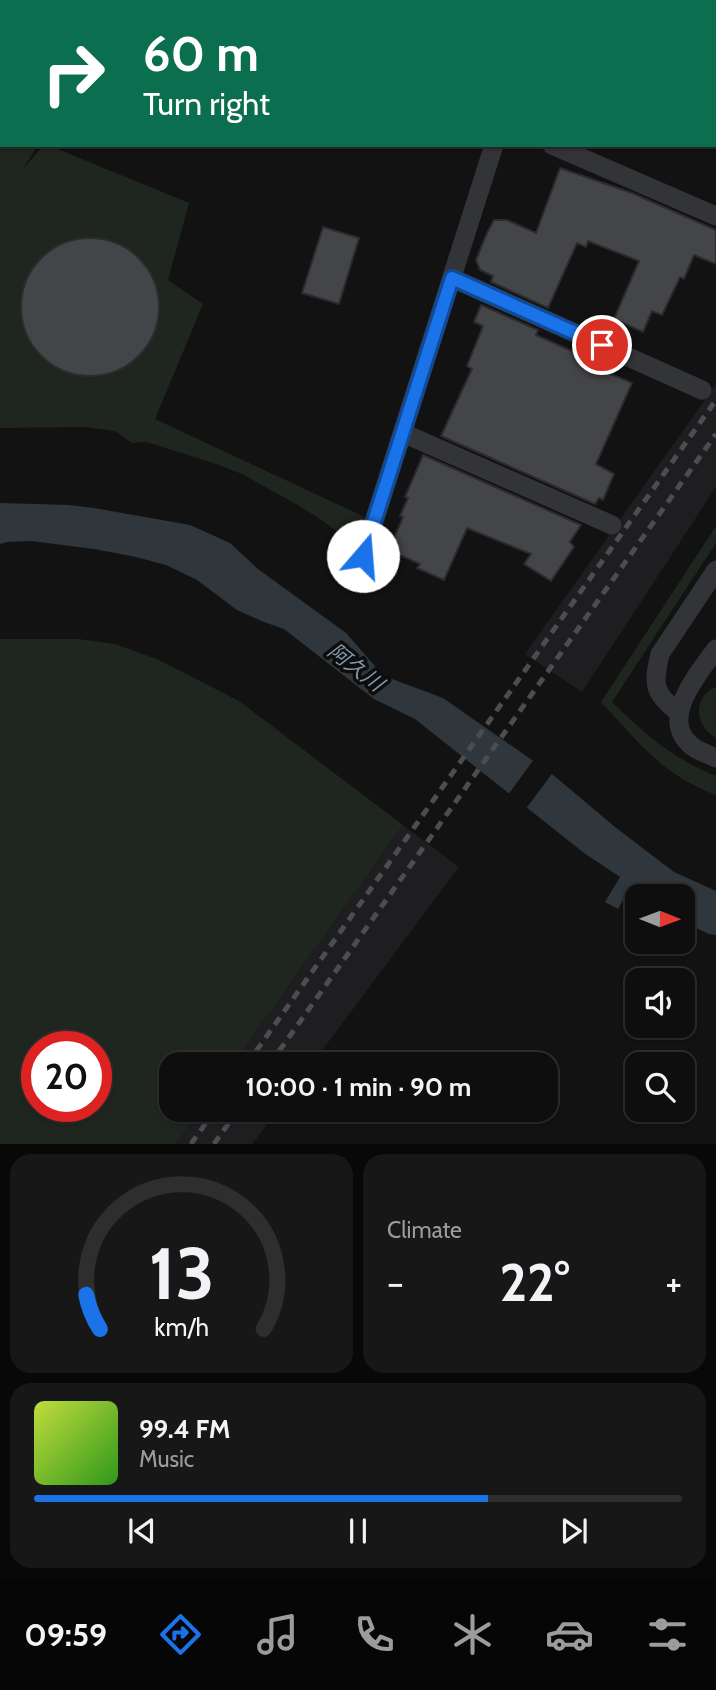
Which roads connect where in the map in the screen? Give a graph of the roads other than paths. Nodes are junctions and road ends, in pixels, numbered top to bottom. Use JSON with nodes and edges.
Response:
{"nodes":[{"id":1,"x":493,"y":147,"type":"edge"},
{"id":2,"x":557,"y":147,"type":"edge"},
{"id":3,"x":716,"y":216,"type":"edge"},
{"id":4,"x":452,"y":278,"type":"junction"},
{"id":5,"x":702,"y":390,"type":"dead end"},
{"id":6,"x":403,"y":433,"type":"junction"},
{"id":7,"x":612,"y":525,"type":"dead end"},
{"id":8,"x":363,"y":556,"type":"dead end"},
{"id":9,"x":716,"y":570,"type":"edge"},
{"id":10,"x":713,"y":661,"type":"edge"},
{"id":11,"x":678,"y":712,"type":"junction"},
{"id":12,"x":716,"y":758,"type":"edge"}],
"edges":[{"from":1,"to":4,"type":"lane"},
{"from":2,"to":3,"type":"lane"},
{"from":4,"to":5,"type":"lane"},
{"from":4,"to":6,"type":"lane"},
{"from":6,"to":7,"type":"lane"},
{"from":6,"to":8,"type":"lane"},
{"from":9,"to":11,"type":"lane"},
{"from":10,"to":11,"type":"lane"},
{"from":11,"to":12,"type":"lane"}]}
